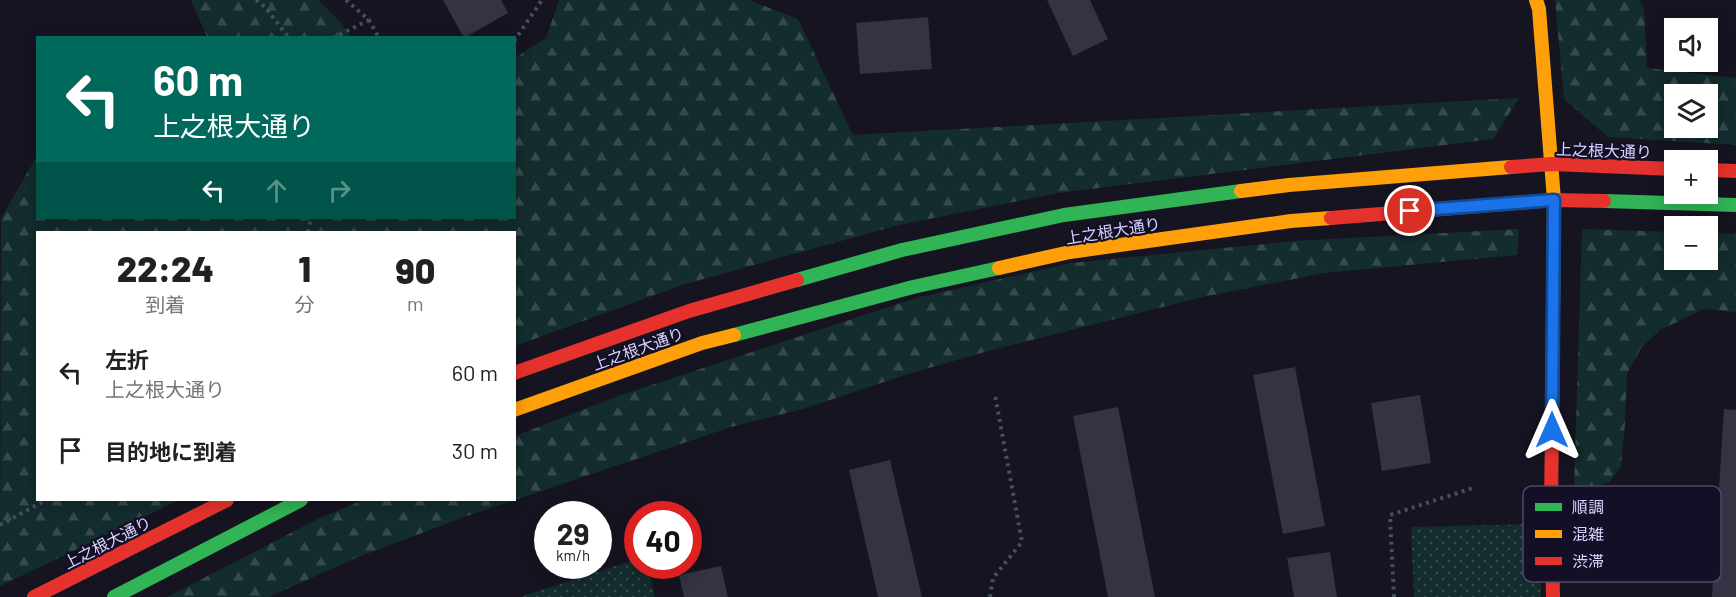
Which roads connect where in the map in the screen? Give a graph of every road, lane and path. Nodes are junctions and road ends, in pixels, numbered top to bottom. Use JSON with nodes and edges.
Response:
{"nodes":[{"id":1,"x":256,"y":0,"type":"edge"},
{"id":2,"x":346,"y":0,"type":"edge"},
{"id":3,"x":542,"y":0,"type":"edge"},
{"id":4,"x":1536,"y":0,"type":"edge"},
{"id":5,"x":369,"y":20,"type":"junction"},
{"id":6,"x":287,"y":36,"type":"edge"},
{"id":7,"x":337,"y":36,"type":"edge"},
{"id":8,"x":378,"y":36,"type":"edge"},
{"id":9,"x":516,"y":38,"type":"edge"},
{"id":10,"x":1552,"y":164,"type":"junction"},
{"id":11,"x":1664,"y":169,"type":"edge"},
{"id":12,"x":1718,"y":170,"type":"edge"},
{"id":13,"x":1736,"y":171,"type":"edge"},
{"id":14,"x":1554,"y":200,"type":"junction"},
{"id":15,"x":1736,"y":205,"type":"edge"},
{"id":16,"x":516,"y":372,"type":"edge"},
{"id":17,"x":995,"y":395,"type":"dead end"},
{"id":18,"x":516,"y":409,"type":"edge"},
{"id":19,"x":1551,"y":486,"type":"edge"},
{"id":20,"x":1473,"y":488,"type":"dead end"},
{"id":21,"x":44,"y":501,"type":"edge"},
{"id":22,"x":225,"y":501,"type":"edge"},
{"id":23,"x":299,"y":501,"type":"edge"},
{"id":24,"x":0,"y":525,"type":"edge"},
{"id":25,"x":1552,"y":582,"type":"edge"},
{"id":26,"x":34,"y":597,"type":"edge"},
{"id":27,"x":114,"y":597,"type":"edge"},
{"id":28,"x":990,"y":597,"type":"edge"},
{"id":29,"x":1394,"y":597,"type":"edge"},
{"id":30,"x":1552,"y":597,"type":"edge"}],
"edges":[{"from":1,"to":6,"type":"path"},
{"from":2,"to":5,"type":"path"},
{"from":3,"to":9,"type":"path"},
{"from":4,"to":10,"type":"street"},
{"from":5,"to":7,"type":"path"},
{"from":5,"to":8,"type":"path"},
{"from":10,"to":11,"type":"street","name":"上之根大通り"},
{"from":10,"to":14,"type":"street"},
{"from":10,"to":16,"type":"street","name":"上之根大通り"},
{"from":12,"to":13,"type":"street"},
{"from":14,"to":15,"type":"street","name":"上之根大通り"},
{"from":14,"to":18,"type":"street","name":"上之根大通り"},
{"from":14,"to":19,"type":"street"},
{"from":17,"to":28,"type":"path"},
{"from":20,"to":29,"type":"path"},
{"from":21,"to":24,"type":"path"},
{"from":22,"to":26,"type":"street","name":"上之根大通り"},
{"from":23,"to":27,"type":"street"},
{"from":25,"to":30,"type":"street"}]}
